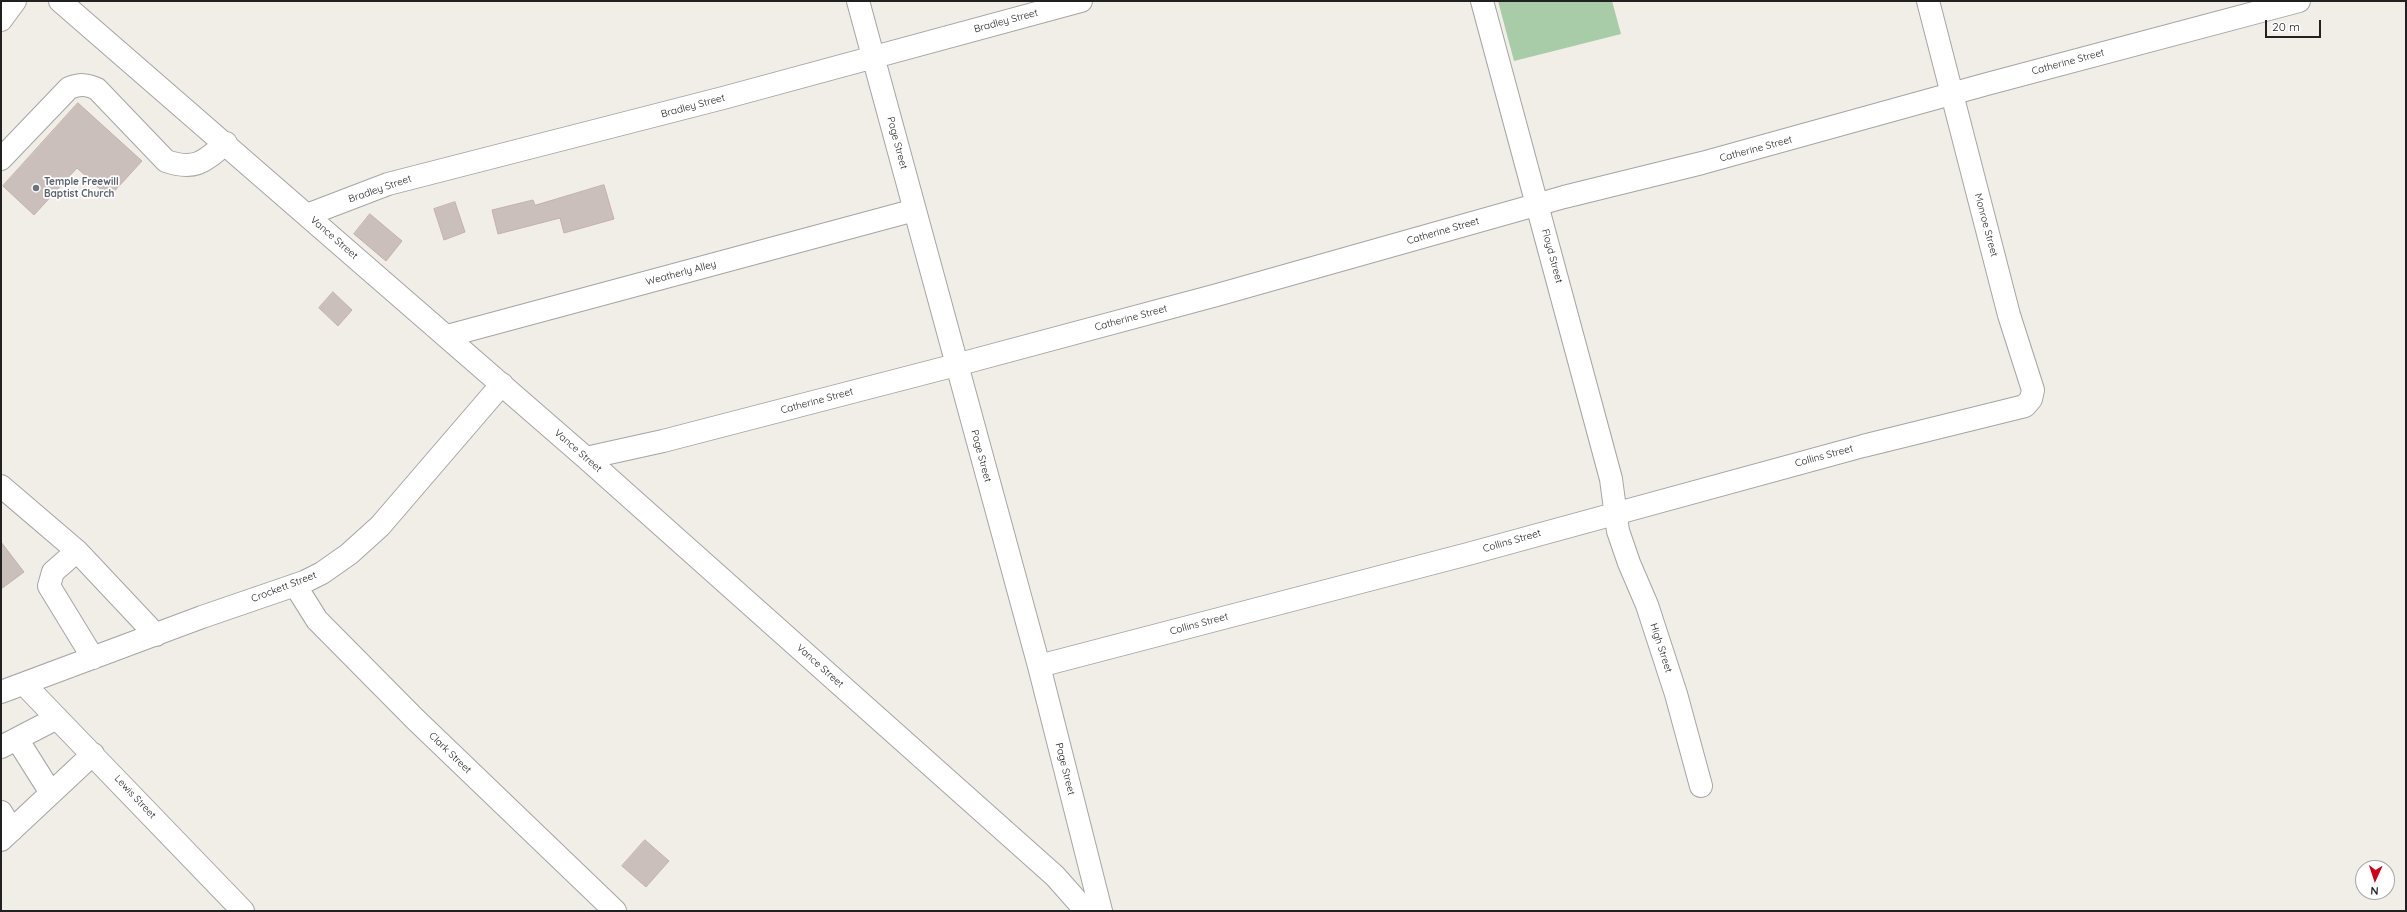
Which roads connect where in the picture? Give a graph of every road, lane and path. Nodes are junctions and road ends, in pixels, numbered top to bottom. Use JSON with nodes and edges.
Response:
{"nodes":[{"id":1,"x":16,"y":1,"type":"edge"},
{"id":2,"x":60,"y":1,"type":"edge"},
{"id":3,"x":858,"y":1,"type":"edge"},
{"id":4,"x":1081,"y":1,"type":"edge"},
{"id":5,"x":1482,"y":1,"type":"edge"},
{"id":6,"x":1928,"y":1,"type":"edge"},
{"id":7,"x":2299,"y":1,"type":"edge"},
{"id":8,"x":1059,"y":4,"type":"edge"},
{"id":9,"x":1,"y":20,"type":"edge"},
{"id":10,"x":874,"y":57,"type":"junction"},
{"id":11,"x":1952,"y":94,"type":"junction"},
{"id":12,"x":226,"y":143,"type":"junction"},
{"id":13,"x":1,"y":159,"type":"edge"},
{"id":14,"x":1538,"y":205,"type":"junction"},
{"id":15,"x":915,"y":210,"type":"junction"},
{"id":16,"x":307,"y":215,"type":"junction"},
{"id":17,"x":447,"y":336,"type":"junction"},
{"id":18,"x":956,"y":364,"type":"junction"},
{"id":19,"x":502,"y":384,"type":"junction"},
{"id":20,"x":1985,"y":418,"type":"joint"},
{"id":21,"x":586,"y":458,"type":"junction"},
{"id":22,"x":1,"y":486,"type":"edge"},
{"id":23,"x":1616,"y":512,"type":"junction"},
{"id":24,"x":77,"y":551,"type":"junction"},
{"id":25,"x":296,"y":585,"type":"junction"},
{"id":26,"x":156,"y":635,"type":"junction"},
{"id":27,"x":93,"y":658,"type":"junction"},
{"id":28,"x":1039,"y":666,"type":"junction"},
{"id":29,"x":24,"y":684,"type":"junction"},
{"id":30,"x":1,"y":692,"type":"edge"},
{"id":31,"x":57,"y":718,"type":"junction"},
{"id":32,"x":9,"y":743,"type":"edge"},
{"id":33,"x":93,"y":754,"type":"junction"},
{"id":34,"x":1700,"y":786,"type":"dead end"},
{"id":35,"x":51,"y":793,"type":"junction"},
{"id":36,"x":5,"y":827,"type":"edge"},
{"id":37,"x":244,"y":911,"type":"edge"},
{"id":38,"x":615,"y":911,"type":"edge"},
{"id":39,"x":1086,"y":911,"type":"edge"},
{"id":40,"x":1101,"y":911,"type":"edge"}],
"edges":[{"from":1,"to":9,"type":"street"},
{"from":2,"to":12,"type":"street","name":"Vance Street"},
{"from":3,"to":10,"type":"street","name":"Page Street"},
{"from":4,"to":8,"type":"street","name":"Bradley Street"},
{"from":5,"to":14,"type":"street","name":"Floyd Street"},
{"from":6,"to":11,"type":"street","name":"Monroe Street"},
{"from":7,"to":11,"type":"street","name":"Catherine Street"},
{"from":8,"to":10,"type":"street","name":"Bradley Street"},
{"from":10,"to":15,"type":"street","name":"Page Street"},
{"from":10,"to":16,"type":"street","name":"Bradley Street"},
{"from":11,"to":14,"type":"street","name":"Catherine Street"},
{"from":11,"to":20,"type":"street","name":"Monroe Street"},
{"from":12,"to":13,"type":"street"},
{"from":12,"to":16,"type":"street","name":"Vance Street"},
{"from":14,"to":18,"type":"street","name":"Catherine Street"},
{"from":14,"to":23,"type":"street","name":"Floyd Street"},
{"from":15,"to":17,"type":"street","name":"Weatherly Alley"},
{"from":15,"to":18,"type":"street","name":"Page Street"},
{"from":16,"to":17,"type":"street","name":"Vance Street"},
{"from":17,"to":19,"type":"street","name":"Vance Street"},
{"from":18,"to":21,"type":"street","name":"Catherine Street"},
{"from":18,"to":28,"type":"street","name":"Page Street"},
{"from":19,"to":21,"type":"street","name":"Vance Street"},
{"from":19,"to":25,"type":"street","name":"Crockett Street"},
{"from":20,"to":23,"type":"street","name":"Collins Street"},
{"from":21,"to":39,"type":"street","name":"Vance Street"},
{"from":22,"to":24,"type":"street"},
{"from":23,"to":28,"type":"street","name":"Collins Street"},
{"from":23,"to":34,"type":"street","name":"High Street"},
{"from":24,"to":26,"type":"street"},
{"from":24,"to":27,"type":"street"},
{"from":25,"to":26,"type":"street","name":"Crockett Street"},
{"from":25,"to":38,"type":"street","name":"Clark Street"},
{"from":26,"to":27,"type":"street","name":"Crockett Street"},
{"from":27,"to":29,"type":"street","name":"Crockett Street"},
{"from":28,"to":40,"type":"street","name":"Page Street"},
{"from":29,"to":30,"type":"street","name":"Crockett Street"},
{"from":29,"to":31,"type":"street","name":"Lewis Street"},
{"from":31,"to":32,"type":"street"},
{"from":31,"to":33,"type":"street","name":"Lewis Street"},
{"from":32,"to":35,"type":"street"},
{"from":33,"to":35,"type":"street"},
{"from":33,"to":37,"type":"street","name":"Lewis Street"},
{"from":35,"to":36,"type":"street"}]}
